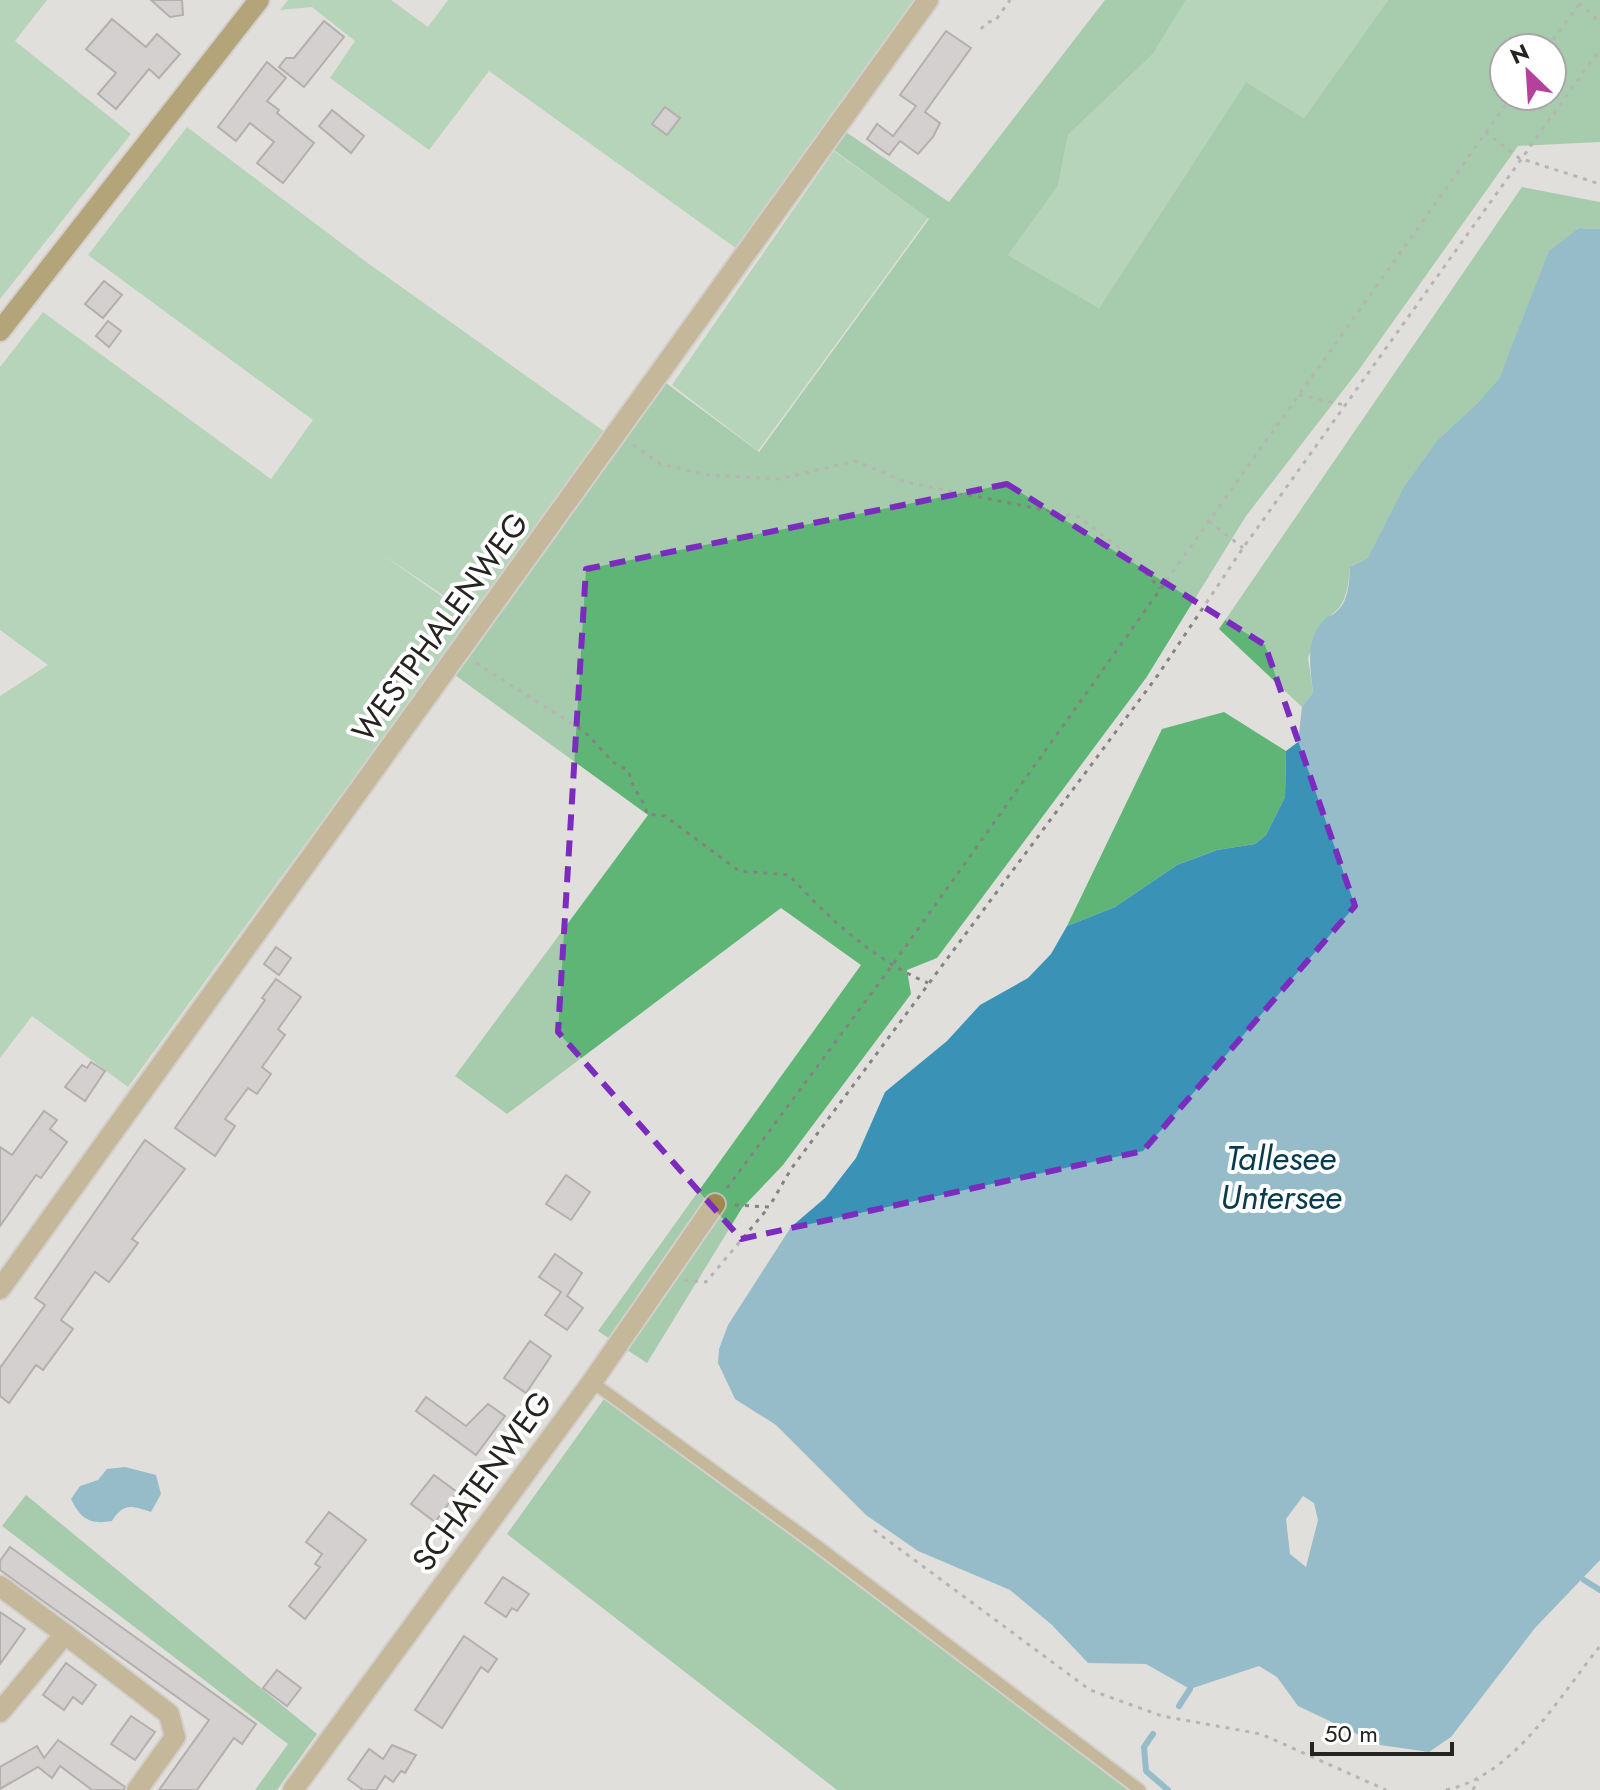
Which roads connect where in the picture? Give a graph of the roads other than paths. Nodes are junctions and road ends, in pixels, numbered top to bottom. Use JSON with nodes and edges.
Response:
{"nodes":[{"id":1,"x":259,"y":0,"type":"edge"},
{"id":2,"x":928,"y":0,"type":"edge"},
{"id":3,"x":0,"y":331,"type":"edge"},
{"id":4,"x":715,"y":1204,"type":"road end"},
{"id":5,"x":0,"y":1289,"type":"edge"},
{"id":6,"x":592,"y":1382,"type":"junction"},
{"id":7,"x":0,"y":1586,"type":"edge"},
{"id":8,"x":65,"y":1634,"type":"junction"},
{"id":9,"x":0,"y":1712,"type":"edge"},
{"id":10,"x":137,"y":1790,"type":"edge"},
{"id":11,"x":293,"y":1790,"type":"edge"},
{"id":12,"x":1140,"y":1790,"type":"edge"}],
"edges":[{"from":1,"to":3,"type":"street"},
{"from":2,"to":5,"type":"street","name":"WESTPHALENWEG"},
{"from":4,"to":6,"type":"street","name":"SCHATENWEG"},
{"from":6,"to":11,"type":"street","name":"SCHATENWEG"},
{"from":6,"to":12,"type":"lane"},
{"from":7,"to":8,"type":"street"},
{"from":8,"to":9,"type":"street"},
{"from":8,"to":10,"type":"street"}]}
